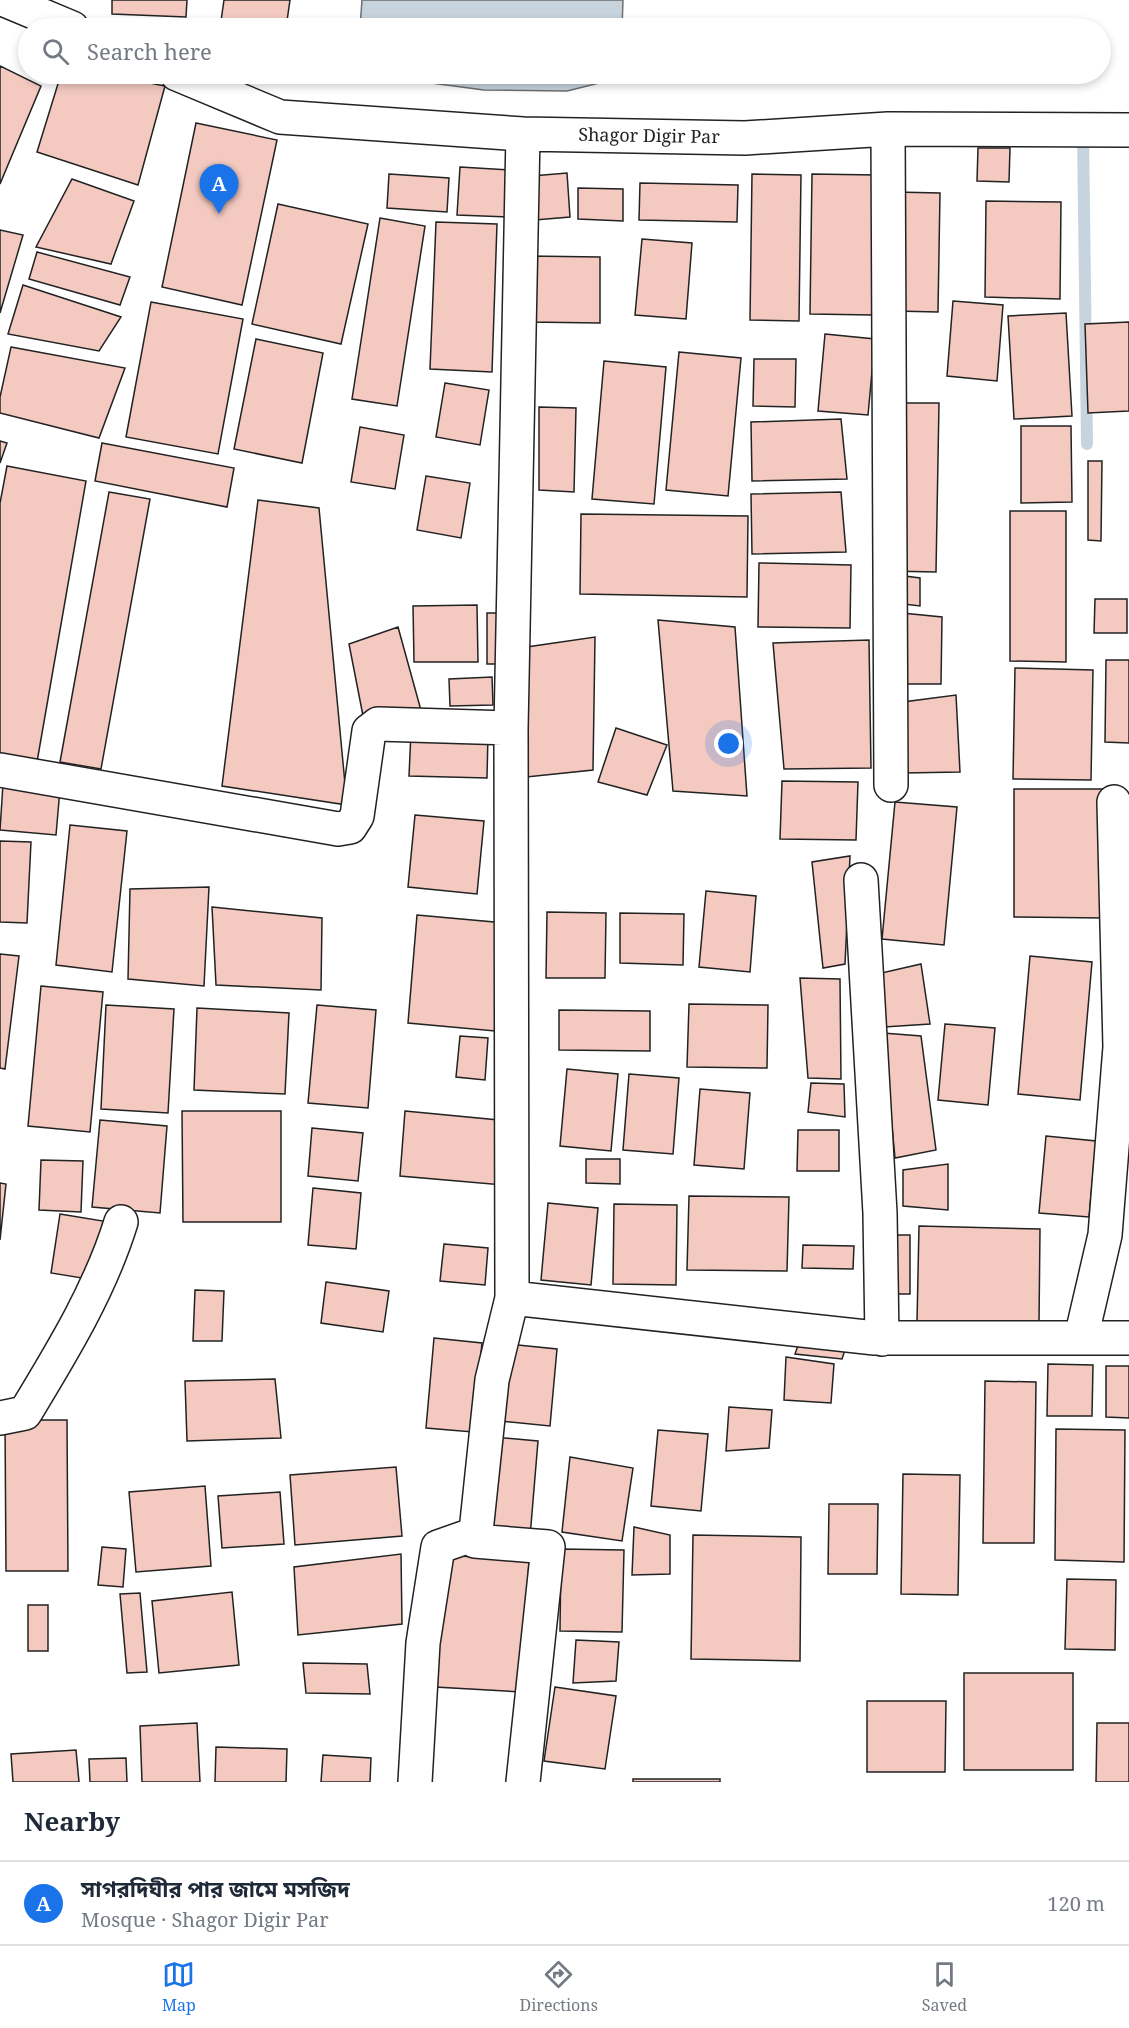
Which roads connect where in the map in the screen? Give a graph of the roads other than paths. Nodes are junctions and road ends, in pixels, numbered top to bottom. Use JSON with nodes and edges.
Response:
{"nodes":[{"id":1,"x":5,"y":0,"type":"edge"},
{"id":2,"x":48,"y":18,"type":"edge"},
{"id":3,"x":201,"y":84,"type":"edge"},
{"id":4,"x":888,"y":129,"type":"junction"},
{"id":5,"x":1129,"y":130,"type":"edge"},
{"id":6,"x":523,"y":134,"type":"junction"},
{"id":7,"x":511,"y":728,"type":"junction"},
{"id":8,"x":0,"y":770,"type":"edge"},
{"id":9,"x":891,"y":785,"type":"dead end"},
{"id":10,"x":1114,"y":802,"type":"dead end"},
{"id":11,"x":861,"y":880,"type":"dead end"},
{"id":12,"x":121,"y":1222,"type":"dead end"},
{"id":13,"x":512,"y":1298,"type":"junction"},
{"id":14,"x":1081,"y":1338,"type":"junction"},
{"id":15,"x":1129,"y":1338,"type":"edge"},
{"id":16,"x":882,"y":1339,"type":"junction"},
{"id":17,"x":0,"y":1418,"type":"edge"},
{"id":18,"x":475,"y":1534,"type":"junction"},
{"id":19,"x":415,"y":1782,"type":"edge"},
{"id":20,"x":523,"y":1782,"type":"edge"}],
"edges":[{"from":1,"to":2,"type":"street"},
{"from":3,"to":6,"type":"street","name":"Shagor Digir Par"},
{"from":4,"to":5,"type":"street","name":"Shagor Digir Par"},
{"from":4,"to":6,"type":"street","name":"Shagor Digir Par"},
{"from":4,"to":9,"type":"street"},
{"from":6,"to":7,"type":"street"},
{"from":7,"to":8,"type":"street"},
{"from":7,"to":13,"type":"street"},
{"from":10,"to":14,"type":"street"},
{"from":11,"to":16,"type":"street"},
{"from":12,"to":17,"type":"street"},
{"from":13,"to":16,"type":"street"},
{"from":13,"to":18,"type":"street"},
{"from":14,"to":15,"type":"street"},
{"from":14,"to":16,"type":"street"},
{"from":18,"to":19,"type":"street"},
{"from":18,"to":20,"type":"street"}]}
